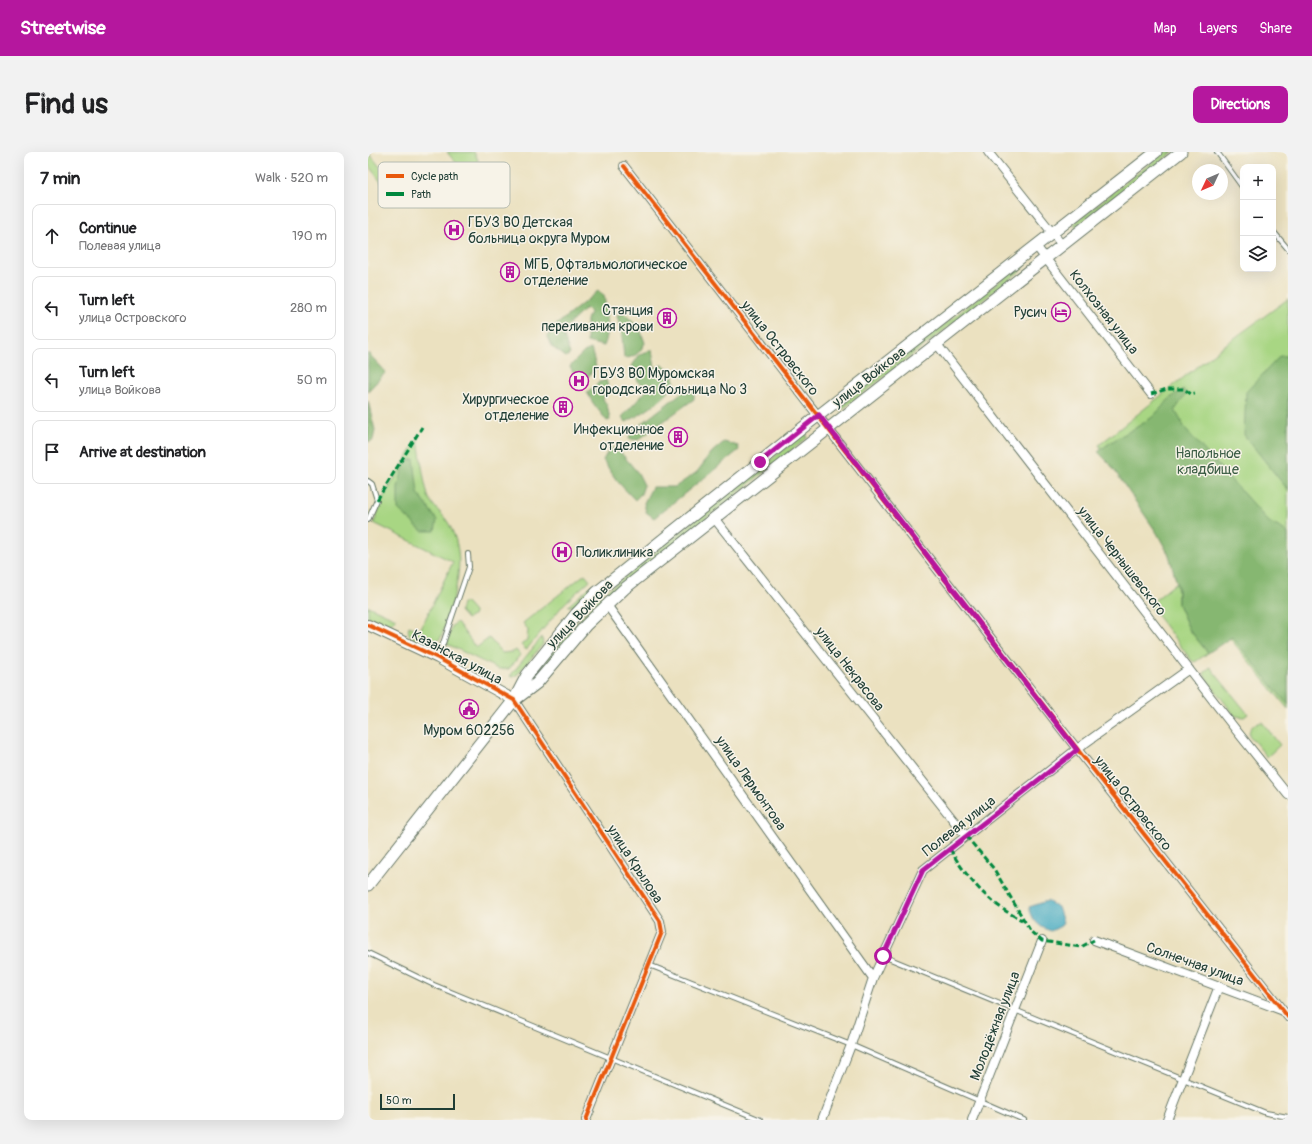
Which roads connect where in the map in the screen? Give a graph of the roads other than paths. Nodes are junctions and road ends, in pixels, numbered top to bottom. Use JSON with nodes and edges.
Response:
{"nodes":[{"id":1,"x":988,"y":152,"type":"edge"},
{"id":2,"x":1156,"y":152,"type":"edge"},
{"id":3,"x":1181,"y":152,"type":"edge"},
{"id":4,"x":1217,"y":152,"type":"edge"},
{"id":5,"x":624,"y":166,"type":"dead end"},
{"id":6,"x":1240,"y":184,"type":"edge"},
{"id":7,"x":1052,"y":233,"type":"junction"},
{"id":8,"x":1276,"y":235,"type":"edge"},
{"id":9,"x":1062,"y":245,"type":"junction"},
{"id":10,"x":1036,"y":246,"type":"junction"},
{"id":11,"x":1288,"y":249,"type":"edge"},
{"id":12,"x":1046,"y":258,"type":"junction"},
{"id":13,"x":936,"y":343,"type":"junction"},
{"id":14,"x":1151,"y":394,"type":"dead end"},
{"id":15,"x":819,"y":415,"type":"junction"},
{"id":16,"x":829,"y":428,"type":"junction"},
{"id":17,"x":368,"y":481,"type":"edge"},
{"id":18,"x":714,"y":518,"type":"junction"},
{"id":19,"x":368,"y":520,"type":"edge"},
{"id":20,"x":468,"y":554,"type":"dead end"},
{"id":21,"x":607,"y":604,"type":"junction"},
{"id":22,"x":368,"y":625,"type":"edge"},
{"id":23,"x":438,"y":658,"type":"junction"},
{"id":24,"x":1188,"y":669,"type":"junction"},
{"id":25,"x":514,"y":700,"type":"junction"},
{"id":26,"x":1077,"y":750,"type":"junction"},
{"id":27,"x":1288,"y":795,"type":"edge"},
{"id":28,"x":966,"y":836,"type":"junction"},
{"id":29,"x":372,"y":872,"type":"edge"},
{"id":30,"x":368,"y":885,"type":"edge"},
{"id":31,"x":1094,"y":940,"type":"dead end"},
{"id":32,"x":1042,"y":941,"type":"dead end"},
{"id":33,"x":368,"y":953,"type":"edge"},
{"id":34,"x":883,"y":956,"type":"junction"},
{"id":35,"x":649,"y":965,"type":"junction"},
{"id":36,"x":873,"y":978,"type":"junction"},
{"id":37,"x":1219,"y":986,"type":"junction"},
{"id":38,"x":1016,"y":1011,"type":"junction"},
{"id":39,"x":1286,"y":1013,"type":"edge"},
{"id":40,"x":851,"y":1045,"type":"junction"},
{"id":41,"x":610,"y":1057,"type":"junction"},
{"id":42,"x":1183,"y":1079,"type":"junction"},
{"id":43,"x":979,"y":1102,"type":"junction"},
{"id":44,"x":1288,"y":1117,"type":"edge"},
{"id":45,"x":586,"y":1120,"type":"edge"},
{"id":46,"x":762,"y":1120,"type":"edge"},
{"id":47,"x":822,"y":1120,"type":"edge"},
{"id":48,"x":972,"y":1120,"type":"edge"},
{"id":49,"x":1024,"y":1120,"type":"edge"},
{"id":50,"x":1167,"y":1120,"type":"edge"}],
"edges":[{"from":1,"to":7,"type":"street"},
{"from":2,"to":7,"type":"main road","name":"улица Войкова"},
{"from":3,"to":9,"type":"main road","name":"улица Войкова"},
{"from":4,"to":6,"type":"lane"},
{"from":5,"to":15,"type":"street","name":"улица Островского"},
{"from":7,"to":9,"type":"street"},
{"from":7,"to":10,"type":"main road","name":"улица Войкова"},
{"from":8,"to":11,"type":"lane"},
{"from":9,"to":12,"type":"main road","name":"улица Войкова"},
{"from":10,"to":12,"type":"street","name":"Колхозная улица"},
{"from":10,"to":15,"type":"main road","name":"улица Войкова"},
{"from":12,"to":13,"type":"main road","name":"улица Войкова"},
{"from":12,"to":14,"type":"street","name":"Колхозная улица"},
{"from":13,"to":16,"type":"main road","name":"улица Войкова"},
{"from":13,"to":24,"type":"street","name":"улица Чернышевского"},
{"from":15,"to":16,"type":"street","name":"улица Островского"},
{"from":15,"to":25,"type":"main road","name":"улица Войкова"},
{"from":16,"to":18,"type":"main road","name":"улица Войкова"},
{"from":16,"to":26,"type":"street","name":"улица Островского"},
{"from":17,"to":19,"type":"lane"},
{"from":18,"to":21,"type":"main road","name":"улица Войкова"},
{"from":18,"to":28,"type":"street","name":"улица Некрасова"},
{"from":20,"to":23,"type":"lane"},
{"from":21,"to":25,"type":"main road","name":"улица Войкова"},
{"from":21,"to":36,"type":"street","name":"улица Лермонтова"},
{"from":22,"to":23,"type":"street","name":"Казанская улица"},
{"from":23,"to":25,"type":"street","name":"Казанская улица"},
{"from":24,"to":26,"type":"street","name":"Полевая улица"},
{"from":24,"to":27,"type":"street","name":"улица Чернышевского"},
{"from":25,"to":29,"type":"main road","name":"улица Войкова"},
{"from":25,"to":35,"type":"street","name":"улица Крылова"},
{"from":26,"to":28,"type":"street","name":"Полевая улица"},
{"from":26,"to":39,"type":"street","name":"улица Островского"},
{"from":28,"to":34,"type":"street","name":"Полевая улица"},
{"from":29,"to":30,"type":"main road","name":"улица Войкова"},
{"from":31,"to":37,"type":"street","name":"Солнечная улица"},
{"from":32,"to":38,"type":"street","name":"Молодёжная улица"},
{"from":33,"to":41,"type":"lane"},
{"from":34,"to":36,"type":"street","name":"Полевая улица"},
{"from":34,"to":38,"type":"lane"},
{"from":35,"to":40,"type":"lane"},
{"from":35,"to":41,"type":"street","name":"улица Крылова"},
{"from":36,"to":40,"type":"street","name":"Полевая улица"},
{"from":37,"to":39,"type":"street","name":"Солнечная улица"},
{"from":37,"to":42,"type":"street"},
{"from":38,"to":42,"type":"lane"},
{"from":38,"to":43,"type":"street","name":"Молодёжная улица"},
{"from":40,"to":43,"type":"lane"},
{"from":40,"to":47,"type":"street","name":"Полевая улица"},
{"from":41,"to":45,"type":"street","name":"улица Крылова"},
{"from":41,"to":46,"type":"lane"},
{"from":42,"to":44,"type":"lane"},
{"from":42,"to":50,"type":"street"},
{"from":43,"to":48,"type":"street","name":"Молодёжная улица"},
{"from":43,"to":49,"type":"lane"}]}
